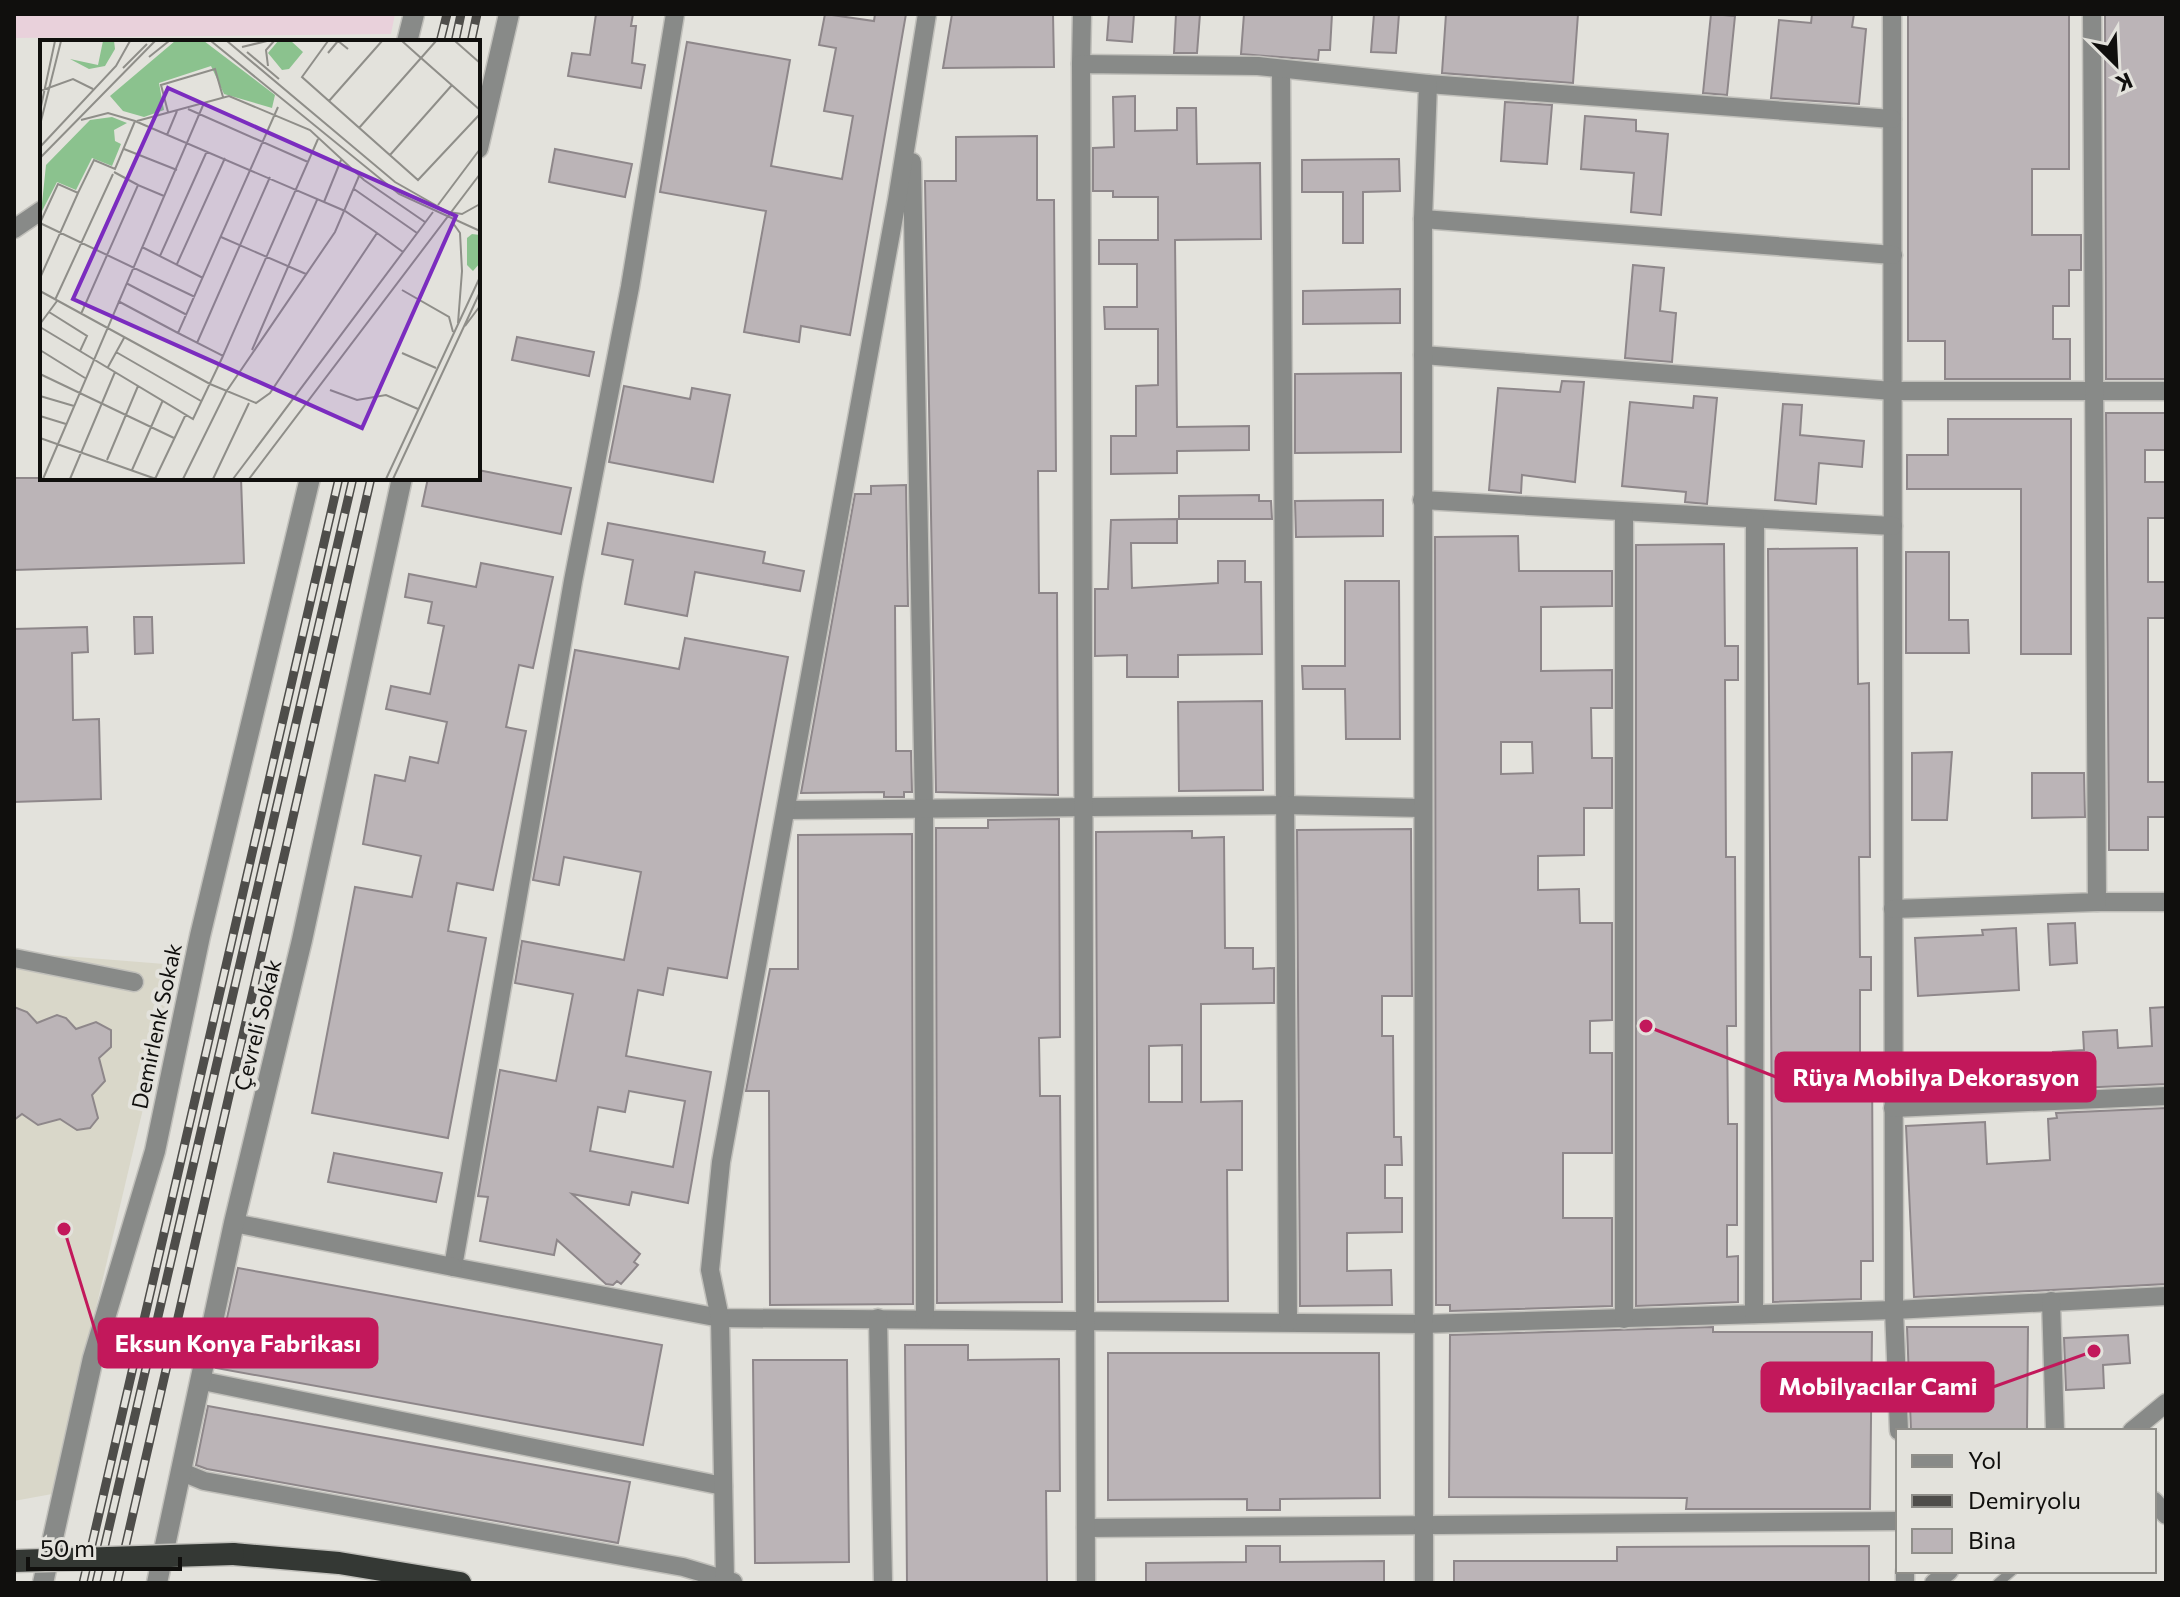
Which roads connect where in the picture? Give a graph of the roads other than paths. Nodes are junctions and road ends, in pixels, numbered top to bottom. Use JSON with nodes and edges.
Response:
{"nodes":[{"id":1,"x":414,"y":14,"type":"edge"},
{"id":2,"x":509,"y":14,"type":"edge"},
{"id":3,"x":675,"y":14,"type":"edge"},
{"id":4,"x":927,"y":14,"type":"edge"},
{"id":5,"x":1082,"y":14,"type":"edge"},
{"id":6,"x":1892,"y":14,"type":"edge"},
{"id":7,"x":2092,"y":14,"type":"edge"},
{"id":8,"x":408,"y":40,"type":"edge"},
{"id":9,"x":1081,"y":64,"type":"junction"},
{"id":10,"x":1281,"y":69,"type":"junction"},
{"id":11,"x":1428,"y":84,"type":"junction"},
{"id":12,"x":911,"y":115,"type":"junction"},
{"id":13,"x":1892,"y":119,"type":"junction"},
{"id":14,"x":480,"y":139,"type":"edge"},
{"id":15,"x":40,"y":211,"type":"edge"},
{"id":16,"x":1423,"y":219,"type":"junction"},
{"id":17,"x":14,"y":229,"type":"edge"},
{"id":18,"x":1893,"y":255,"type":"junction"},
{"id":19,"x":1423,"y":355,"type":"junction"},
{"id":20,"x":1893,"y":391,"type":"junction"},
{"id":21,"x":2166,"y":391,"type":"edge"},
{"id":22,"x":2096,"y":392,"type":"junction"},
{"id":23,"x":310,"y":480,"type":"edge"},
{"id":24,"x":402,"y":480,"type":"edge"},
{"id":25,"x":1422,"y":500,"type":"junction"},
{"id":26,"x":1624,"y":513,"type":"junction"},
{"id":27,"x":1755,"y":519,"type":"junction"},
{"id":28,"x":1893,"y":526,"type":"junction"},
{"id":29,"x":1082,"y":805,"type":"junction"},
{"id":30,"x":1285,"y":805,"type":"junction"},
{"id":31,"x":924,"y":808,"type":"junction"},
{"id":32,"x":1422,"y":808,"type":"junction"},
{"id":33,"x":786,"y":810,"type":"junction"},
{"id":34,"x":2097,"y":902,"type":"junction"},
{"id":35,"x":2166,"y":902,"type":"edge"},
{"id":36,"x":1893,"y":909,"type":"junction"},
{"id":37,"x":14,"y":958,"type":"edge"},
{"id":38,"x":134,"y":982,"type":"dead end"},
{"id":39,"x":2166,"y":1096,"type":"edge"},
{"id":40,"x":1893,"y":1108,"type":"junction"},
{"id":41,"x":234,"y":1223,"type":"junction"},
{"id":42,"x":453,"y":1267,"type":"junction"},
{"id":43,"x":2166,"y":1296,"type":"edge"},
{"id":44,"x":2051,"y":1301,"type":"junction"},
{"id":45,"x":1894,"y":1310,"type":"junction"},
{"id":46,"x":1754,"y":1314,"type":"junction"},
{"id":47,"x":720,"y":1318,"type":"junction"},
{"id":48,"x":878,"y":1318,"type":"junction"},
{"id":49,"x":925,"y":1319,"type":"junction"},
{"id":50,"x":1624,"y":1319,"type":"junction"},
{"id":51,"x":1085,"y":1320,"type":"junction"},
{"id":52,"x":1288,"y":1322,"type":"junction"},
{"id":53,"x":1422,"y":1324,"type":"junction"},
{"id":54,"x":203,"y":1381,"type":"junction"},
{"id":55,"x":2166,"y":1403,"type":"edge"},
{"id":56,"x":1899,"y":1429,"type":"edge"},
{"id":57,"x":2055,"y":1429,"type":"edge"},
{"id":58,"x":2134,"y":1429,"type":"edge"},
{"id":59,"x":182,"y":1472,"type":"junction"},
{"id":60,"x":723,"y":1486,"type":"junction"},
{"id":61,"x":1896,"y":1521,"type":"edge"},
{"id":62,"x":1421,"y":1525,"type":"junction"},
{"id":63,"x":1086,"y":1528,"type":"junction"},
{"id":64,"x":14,"y":1550,"type":"edge"},
{"id":65,"x":84,"y":1560,"type":"junction"},
{"id":66,"x":14,"y":1561,"type":"edge"},
{"id":67,"x":730,"y":1581,"type":"edge"},
{"id":68,"x":43,"y":1583,"type":"edge"},
{"id":69,"x":157,"y":1583,"type":"edge"},
{"id":70,"x":460,"y":1583,"type":"edge"},
{"id":71,"x":883,"y":1583,"type":"edge"},
{"id":72,"x":1086,"y":1583,"type":"edge"},
{"id":73,"x":1424,"y":1583,"type":"edge"}],
"edges":[{"from":1,"to":8,"type":"street"},
{"from":2,"to":14,"type":"street"},
{"from":3,"to":42,"type":"street"},
{"from":4,"to":12,"type":"street"},
{"from":5,"to":9,"type":"street"},
{"from":6,"to":13,"type":"street"},
{"from":7,"to":22,"type":"street"},
{"from":9,"to":10,"type":"street"},
{"from":9,"to":29,"type":"street"},
{"from":10,"to":11,"type":"street"},
{"from":10,"to":30,"type":"street"},
{"from":11,"to":13,"type":"street"},
{"from":11,"to":16,"type":"street"},
{"from":12,"to":31,"type":"street"},
{"from":12,"to":33,"type":"street"},
{"from":13,"to":18,"type":"street"},
{"from":15,"to":17,"type":"street"},
{"from":16,"to":18,"type":"street"},
{"from":16,"to":19,"type":"street"},
{"from":18,"to":20,"type":"street"},
{"from":19,"to":20,"type":"street"},
{"from":19,"to":25,"type":"street"},
{"from":20,"to":22,"type":"street"},
{"from":20,"to":28,"type":"street"},
{"from":21,"to":22,"type":"street"},
{"from":22,"to":34,"type":"street"},
{"from":23,"to":68,"type":"street","name":"Demirlenk Sokak"},
{"from":24,"to":41,"type":"street","name":"Çevreli Sokak"},
{"from":25,"to":26,"type":"street"},
{"from":25,"to":32,"type":"street"},
{"from":26,"to":27,"type":"street"},
{"from":26,"to":50,"type":"street"},
{"from":27,"to":28,"type":"street"},
{"from":27,"to":46,"type":"street"},
{"from":28,"to":36,"type":"street"},
{"from":29,"to":30,"type":"street"},
{"from":29,"to":31,"type":"street"},
{"from":29,"to":51,"type":"street"},
{"from":30,"to":32,"type":"street"},
{"from":30,"to":52,"type":"street"},
{"from":31,"to":33,"type":"street"},
{"from":31,"to":49,"type":"street"},
{"from":32,"to":53,"type":"street"},
{"from":33,"to":47,"type":"street"},
{"from":34,"to":35,"type":"street"},
{"from":34,"to":36,"type":"street"},
{"from":36,"to":40,"type":"street"},
{"from":37,"to":38,"type":"street"},
{"from":39,"to":40,"type":"street"},
{"from":40,"to":45,"type":"street"},
{"from":41,"to":42,"type":"street"},
{"from":41,"to":54,"type":"street","name":"Çevreli Sokak"},
{"from":42,"to":47,"type":"street"},
{"from":43,"to":44,"type":"street"},
{"from":44,"to":45,"type":"street"},
{"from":44,"to":57,"type":"street"},
{"from":45,"to":46,"type":"street"},
{"from":45,"to":56,"type":"street"},
{"from":46,"to":50,"type":"street"},
{"from":47,"to":48,"type":"street"},
{"from":47,"to":60,"type":"street"},
{"from":48,"to":49,"type":"street"},
{"from":48,"to":71,"type":"street"},
{"from":49,"to":51,"type":"street"},
{"from":50,"to":53,"type":"street"},
{"from":51,"to":52,"type":"street"},
{"from":51,"to":63,"type":"street"},
{"from":52,"to":53,"type":"street"},
{"from":53,"to":62,"type":"street"},
{"from":54,"to":59,"type":"street","name":"Çevreli Sokak"},
{"from":54,"to":60,"type":"street"},
{"from":55,"to":58,"type":"street"},
{"from":59,"to":67,"type":"street"},
{"from":59,"to":69,"type":"street","name":"Çevreli Sokak"},
{"from":60,"to":67,"type":"street"},
{"from":61,"to":62,"type":"street"},
{"from":62,"to":63,"type":"street"},
{"from":62,"to":73,"type":"street"},
{"from":63,"to":72,"type":"street"},
{"from":64,"to":65,"type":"highway","bridge":true},
{"from":65,"to":66,"type":"highway","bridge":true},
{"from":65,"to":70,"type":"highway","bridge":true}]}
